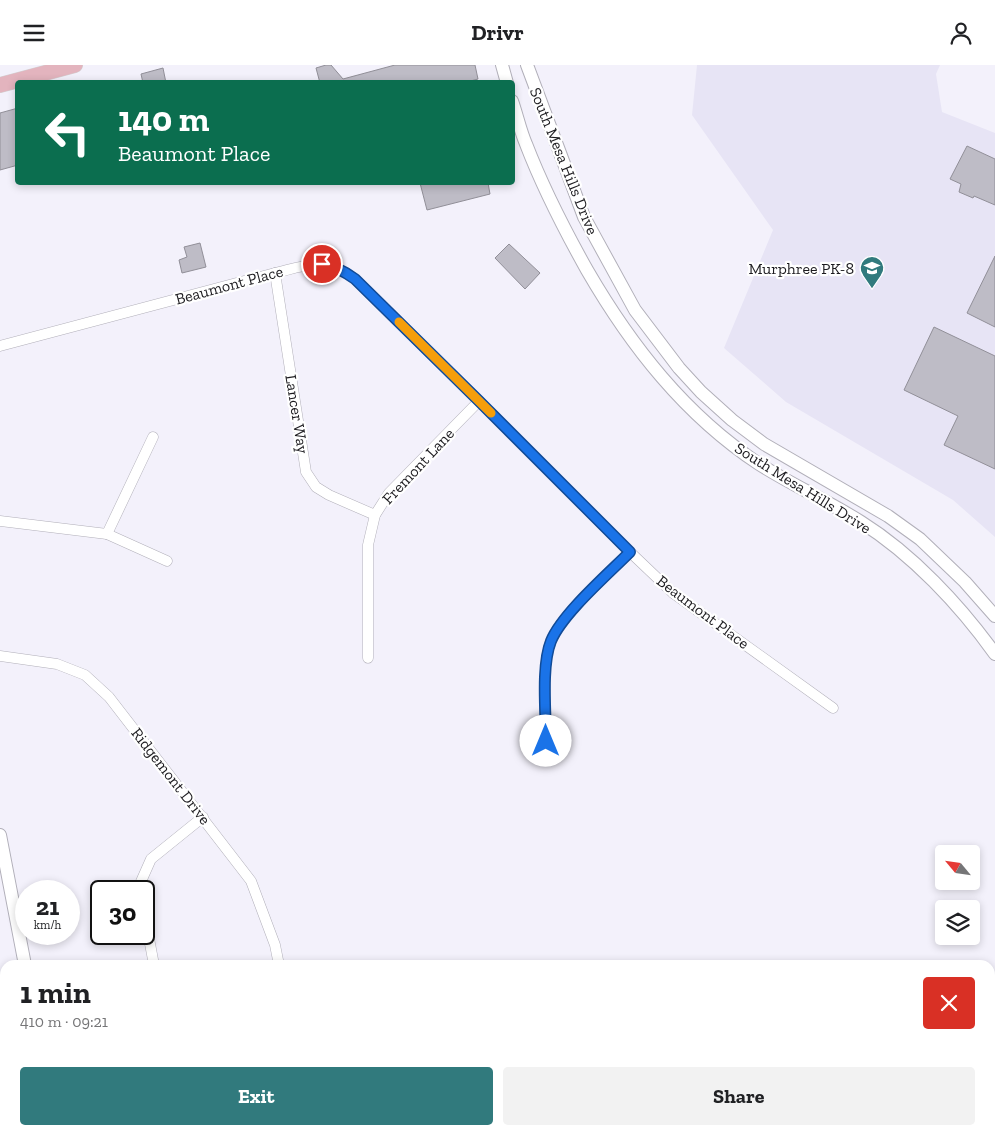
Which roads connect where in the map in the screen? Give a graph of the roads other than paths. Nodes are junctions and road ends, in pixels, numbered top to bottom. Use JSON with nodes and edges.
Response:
{"nodes":[{"id":1,"x":75,"y":65,"type":"edge"},
{"id":2,"x":502,"y":65,"type":"edge"},
{"id":3,"x":527,"y":65,"type":"edge"},
{"id":4,"x":19,"y":80,"type":"edge"},
{"id":5,"x":506,"y":80,"type":"edge"},
{"id":6,"x":15,"y":81,"type":"edge"},
{"id":7,"x":0,"y":85,"type":"edge"},
{"id":8,"x":515,"y":111,"type":"edge"},
{"id":9,"x":584,"y":217,"type":"junction"},
{"id":10,"x":563,"y":227,"type":"junction"},
{"id":11,"x":275,"y":273,"type":"junction"},
{"id":12,"x":0,"y":346,"type":"edge"},
{"id":13,"x":479,"y":401,"type":"junction"},
{"id":14,"x":153,"y":437,"type":"dead end"},
{"id":15,"x":375,"y":515,"type":"junction"},
{"id":16,"x":0,"y":521,"type":"edge"},
{"id":17,"x":107,"y":534,"type":"junction"},
{"id":18,"x":630,"y":552,"type":"junction"},
{"id":19,"x":167,"y":561,"type":"dead end"},
{"id":20,"x":995,"y":616,"type":"edge"},
{"id":21,"x":995,"y":654,"type":"edge"},
{"id":22,"x":0,"y":656,"type":"edge"},
{"id":23,"x":368,"y":658,"type":"dead end"},
{"id":24,"x":833,"y":708,"type":"dead end"},
{"id":25,"x":546,"y":741,"type":"dead end"},
{"id":26,"x":203,"y":817,"type":"junction"},
{"id":27,"x":0,"y":835,"type":"edge"},
{"id":28,"x":141,"y":880,"type":"edge"},
{"id":29,"x":150,"y":945,"type":"edge"},
{"id":30,"x":24,"y":960,"type":"edge"},
{"id":31,"x":153,"y":960,"type":"edge"},
{"id":32,"x":277,"y":960,"type":"edge"}],
"edges":[{"from":1,"to":4,"type":"main road"},
{"from":2,"to":5,"type":"street","name":"South Mesa Hills Drive"},
{"from":3,"to":9,"type":"street","name":"South Mesa Hills Drive"},
{"from":6,"to":7,"type":"main road"},
{"from":8,"to":10,"type":"street","name":"South Mesa Hills Drive"},
{"from":9,"to":10,"type":"street"},
{"from":9,"to":20,"type":"street","name":"South Mesa Hills Drive"},
{"from":10,"to":21,"type":"street","name":"South Mesa Hills Drive"},
{"from":11,"to":12,"type":"street","name":"Beaumont Place"},
{"from":11,"to":13,"type":"street","name":"Beaumont Place"},
{"from":11,"to":15,"type":"street","name":"Lancer Way"},
{"from":13,"to":15,"type":"street","name":"Fremont Lane"},
{"from":13,"to":18,"type":"street","name":"Beaumont Place"},
{"from":14,"to":17,"type":"street"},
{"from":15,"to":23,"type":"street","name":"Fremont Lane"},
{"from":16,"to":17,"type":"street"},
{"from":17,"to":19,"type":"street"},
{"from":18,"to":24,"type":"street","name":"Beaumont Place"},
{"from":18,"to":25,"type":"street"},
{"from":22,"to":26,"type":"street","name":"Ridgemont Drive"},
{"from":26,"to":28,"type":"street"},
{"from":26,"to":32,"type":"street","name":"Ridgemont Drive"},
{"from":27,"to":30,"type":"street"},
{"from":29,"to":31,"type":"street"}]}
